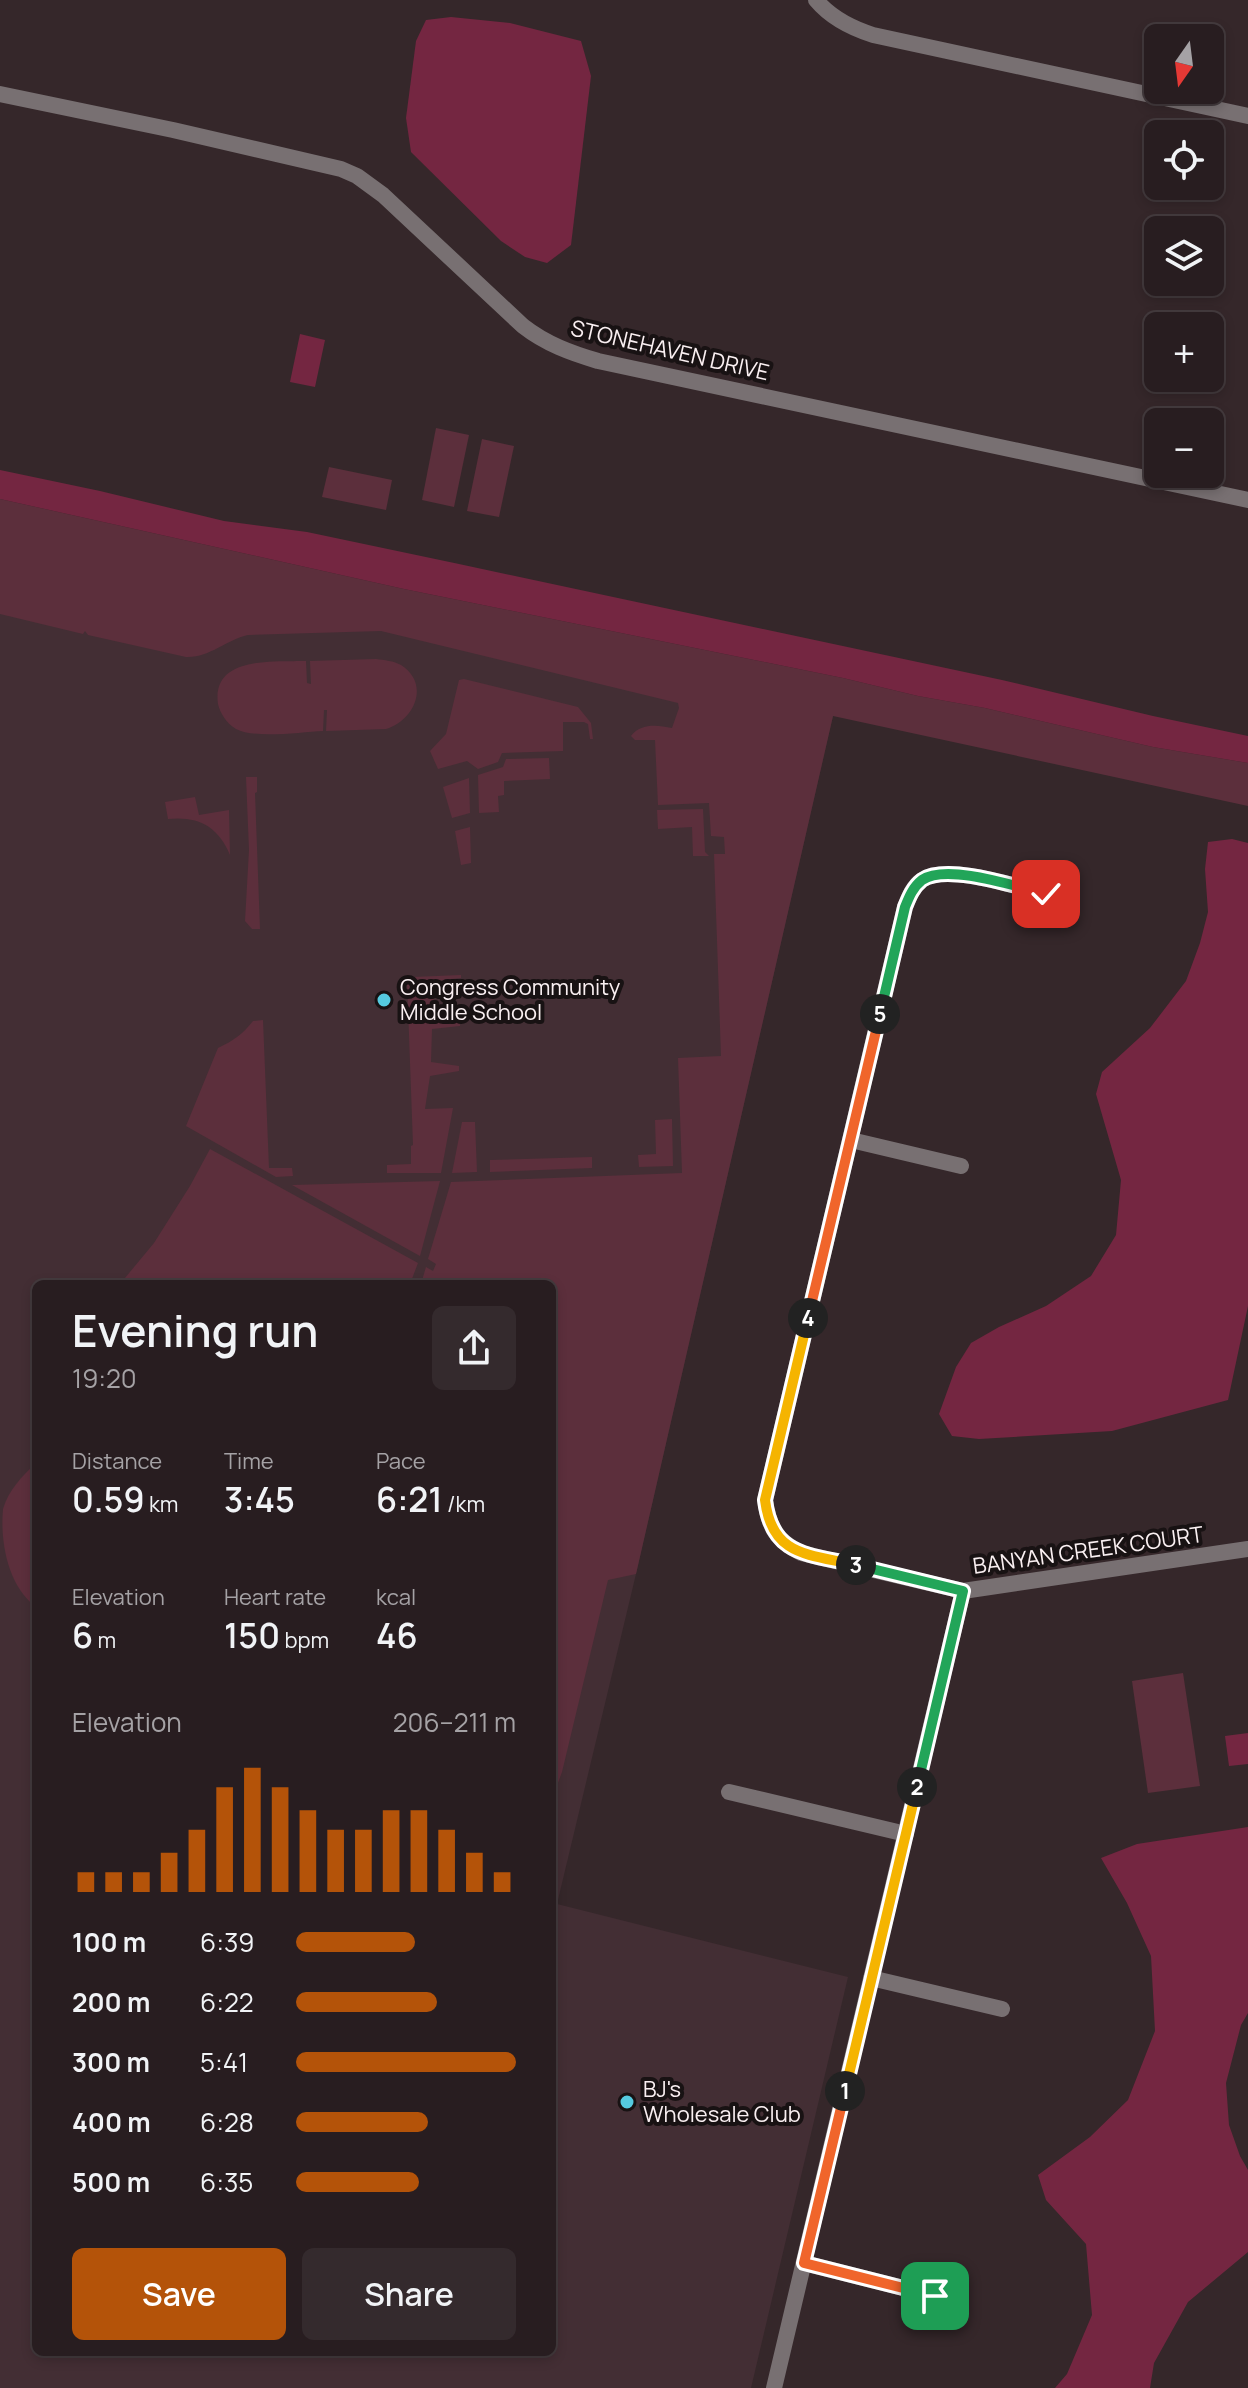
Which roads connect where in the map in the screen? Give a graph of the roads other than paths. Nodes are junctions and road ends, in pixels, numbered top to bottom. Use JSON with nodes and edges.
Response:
{"nodes":[{"id":1,"x":816,"y":0,"type":"edge"},
{"id":2,"x":0,"y":94,"type":"edge"},
{"id":3,"x":1248,"y":116,"type":"edge"},
{"id":4,"x":1248,"y":500,"type":"edge"},
{"id":5,"x":1046,"y":894,"type":"dead end"},
{"id":6,"x":851,"y":1140,"type":"junction"},
{"id":7,"x":961,"y":1166,"type":"dead end"},
{"id":8,"x":1248,"y":1549,"type":"edge"},
{"id":9,"x":963,"y":1591,"type":"junction"},
{"id":10,"x":729,"y":1792,"type":"dead end"},
{"id":11,"x":906,"y":1834,"type":"junction"},
{"id":12,"x":871,"y":1978,"type":"junction"},
{"id":13,"x":1002,"y":2009,"type":"dead end"},
{"id":14,"x":804,"y":2263,"type":"junction"},
{"id":15,"x":935,"y":2296,"type":"dead end"},
{"id":16,"x":774,"y":2388,"type":"edge"}],
"edges":[{"from":1,"to":3,"type":"street"},
{"from":2,"to":4,"type":"street","name":"STONEHAVEN DRIVE"},
{"from":5,"to":6,"type":"street","name":"BANYAN CREEK COURT"},
{"from":6,"to":7,"type":"street"},
{"from":6,"to":9,"type":"street","name":"BANYAN CREEK COURT"},
{"from":8,"to":9,"type":"street","name":"BANYAN CREEK COURT"},
{"from":9,"to":11,"type":"street"},
{"from":10,"to":11,"type":"street"},
{"from":11,"to":12,"type":"street"},
{"from":12,"to":13,"type":"street"},
{"from":12,"to":14,"type":"street"},
{"from":14,"to":15,"type":"street"},
{"from":14,"to":16,"type":"street"}]}
